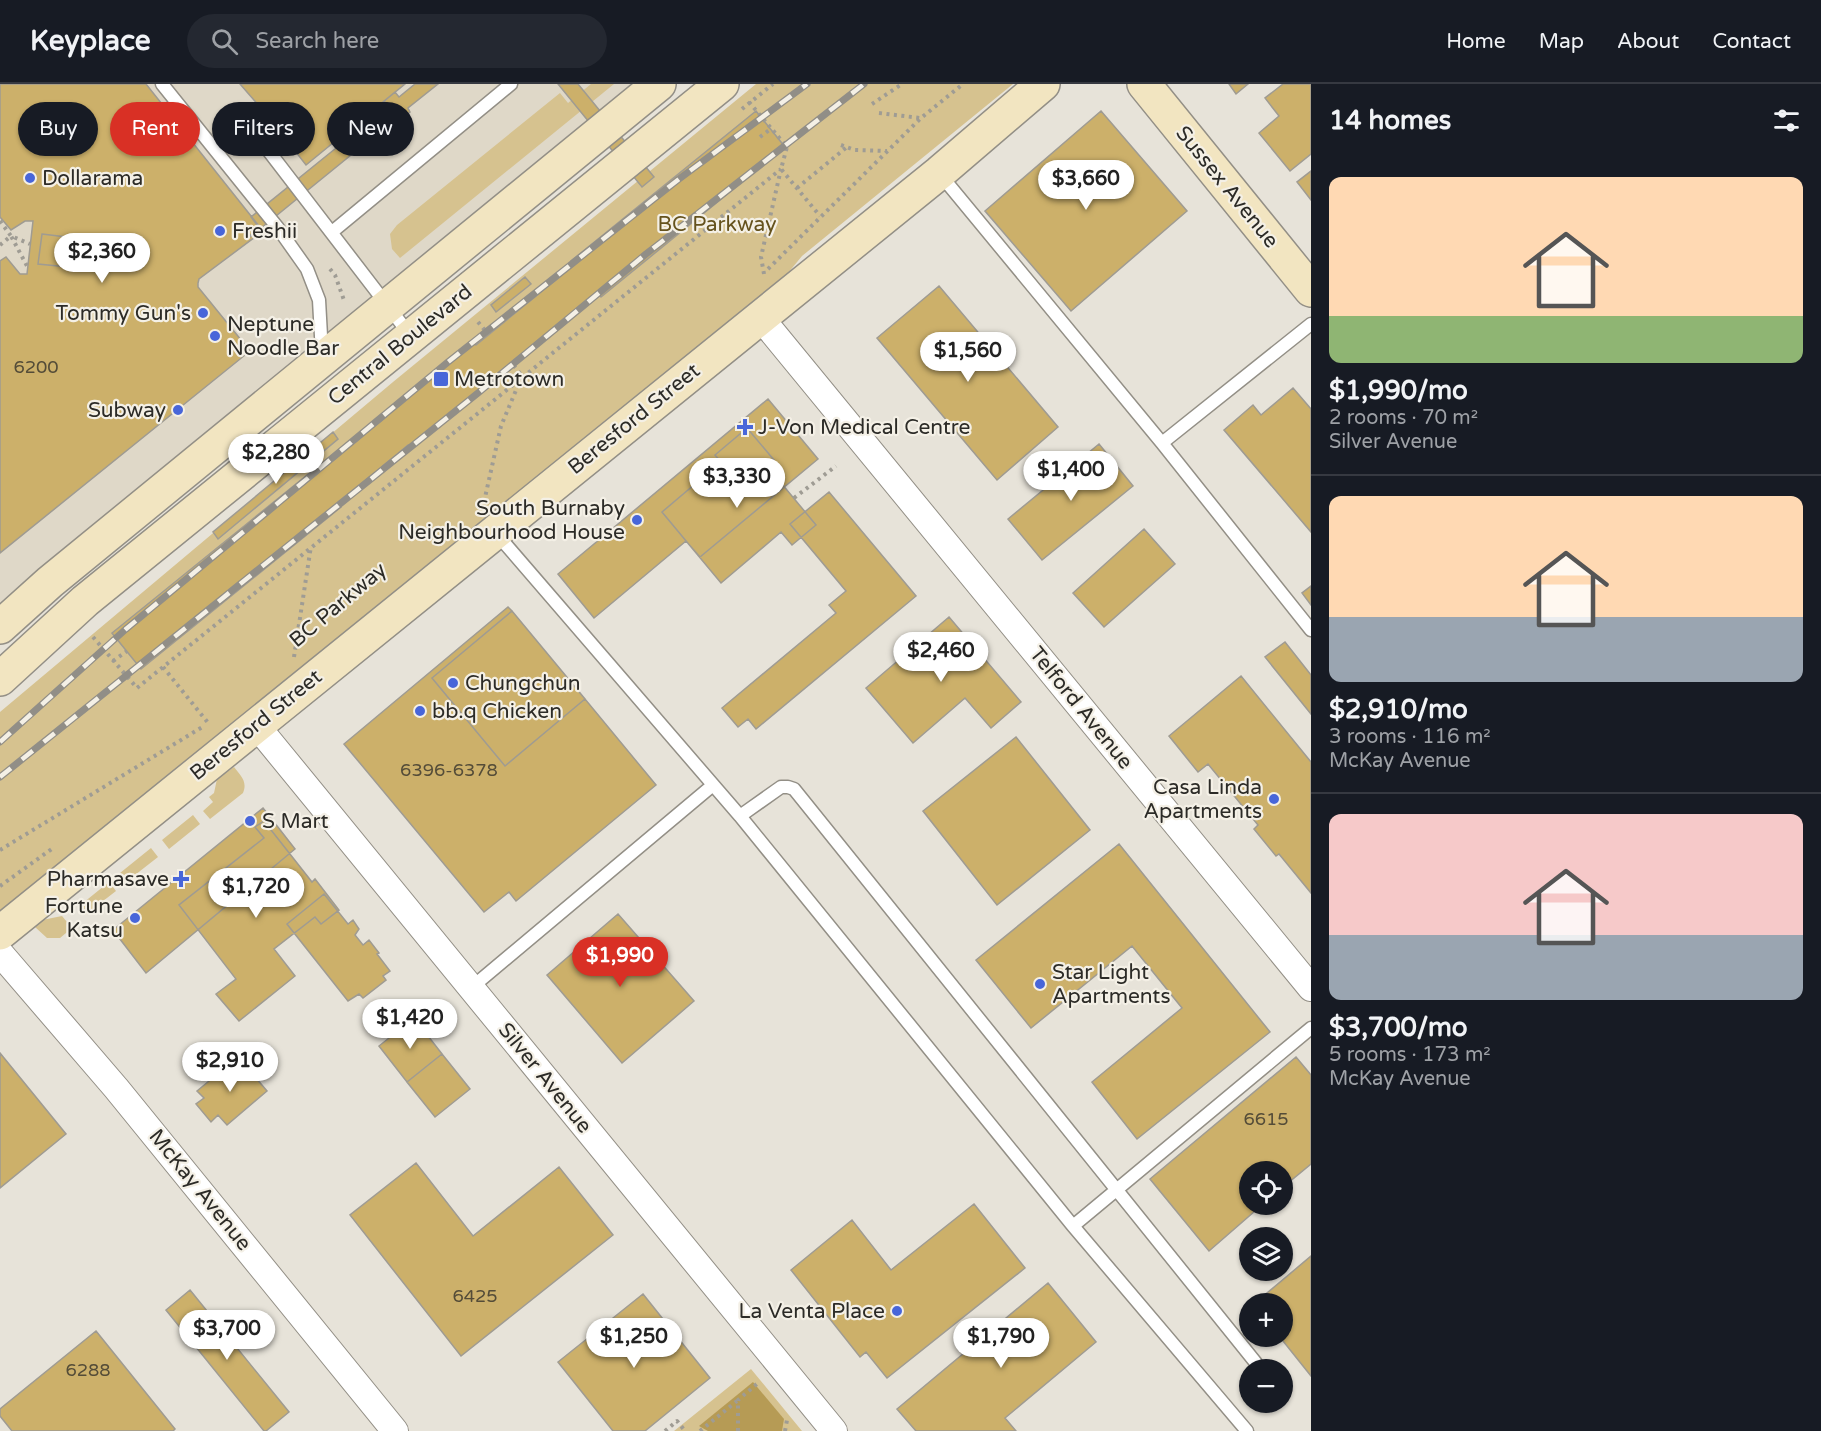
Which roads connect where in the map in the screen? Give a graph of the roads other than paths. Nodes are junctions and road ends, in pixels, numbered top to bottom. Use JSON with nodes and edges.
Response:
{"nodes":[{"id":1,"x":162,"y":84,"type":"edge"},
{"id":2,"x":511,"y":84,"type":"edge"},
{"id":3,"x":659,"y":84,"type":"edge"},
{"id":4,"x":1043,"y":84,"type":"edge"},
{"id":5,"x":1144,"y":84,"type":"edge"},
{"id":6,"x":733,"y":89,"type":"edge"},
{"id":7,"x":272,"y":156,"type":"edge"},
{"id":8,"x":939,"y":173,"type":"junction"},
{"id":9,"x":332,"y":232,"type":"junction"},
{"id":10,"x":1311,"y":290,"type":"edge"},
{"id":11,"x":387,"y":306,"type":"junction"},
{"id":12,"x":760,"y":317,"type":"junction"},
{"id":13,"x":1311,"y":324,"type":"edge"},
{"id":14,"x":411,"y":336,"type":"junction"},
{"id":15,"x":322,"y":359,"type":"junction"},
{"id":16,"x":1162,"y":443,"type":"junction"},
{"id":17,"x":140,"y":508,"type":"junction"},
{"id":18,"x":489,"y":517,"type":"junction"},
{"id":19,"x":163,"y":537,"type":"junction"},
{"id":20,"x":0,"y":627,"type":"edge"},
{"id":21,"x":1311,"y":630,"type":"edge"},
{"id":22,"x":0,"y":679,"type":"edge"},
{"id":23,"x":256,"y":725,"type":"junction"},
{"id":24,"x":713,"y":785,"type":"junction"},
{"id":25,"x":740,"y":816,"type":"junction"},
{"id":26,"x":0,"y":933,"type":"edge"},
{"id":27,"x":0,"y":953,"type":"edge"},
{"id":28,"x":471,"y":988,"type":"junction"},
{"id":29,"x":1311,"y":988,"type":"edge"},
{"id":30,"x":1311,"y":1028,"type":"edge"},
{"id":31,"x":1116,"y":1190,"type":"junction"},
{"id":32,"x":1073,"y":1226,"type":"junction"},
{"id":33,"x":1253,"y":1359,"type":"edge"},
{"id":34,"x":395,"y":1431,"type":"edge"},
{"id":35,"x":834,"y":1431,"type":"edge"},
{"id":36,"x":1247,"y":1431,"type":"edge"}],
"edges":[{"from":1,"to":15,"type":"lane"},
{"from":2,"to":9,"type":"lane"},
{"from":3,"to":11,"type":"street","name":"Central Boulevard"},
{"from":4,"to":8,"type":"street","name":"Beresford Street"},
{"from":5,"to":10,"type":"street","name":"Sussex Avenue"},
{"from":6,"to":14,"type":"street","name":"Central Boulevard"},
{"from":7,"to":9,"type":"lane"},
{"from":8,"to":12,"type":"street","name":"Beresford Street"},
{"from":8,"to":16,"type":"lane"},
{"from":9,"to":11,"type":"lane"},
{"from":11,"to":14,"type":"lane"},
{"from":11,"to":15,"type":"street","name":"Central Boulevard"},
{"from":12,"to":18,"type":"street","name":"Beresford Street"},
{"from":12,"to":29,"type":"street","name":"Telford Avenue"},
{"from":13,"to":16,"type":"lane"},
{"from":14,"to":19,"type":"street","name":"Central Boulevard"},
{"from":15,"to":17,"type":"street","name":"Central Boulevard"},
{"from":16,"to":21,"type":"lane"},
{"from":17,"to":19,"type":"street"},
{"from":17,"to":20,"type":"street","name":"Central Boulevard"},
{"from":18,"to":23,"type":"street","name":"Beresford Street"},
{"from":18,"to":24,"type":"lane"},
{"from":19,"to":22,"type":"street","name":"Central Boulevard"},
{"from":23,"to":26,"type":"street","name":"Beresford Street"},
{"from":23,"to":28,"type":"street","name":"Silver Avenue"},
{"from":24,"to":25,"type":"lane"},
{"from":24,"to":28,"type":"lane"},
{"from":25,"to":31,"type":"lane"},
{"from":25,"to":32,"type":"lane"},
{"from":27,"to":34,"type":"street","name":"McKay Avenue"},
{"from":28,"to":35,"type":"street","name":"Silver Avenue"},
{"from":30,"to":31,"type":"lane"},
{"from":31,"to":32,"type":"lane"},
{"from":31,"to":33,"type":"lane"},
{"from":32,"to":36,"type":"lane"}]}
